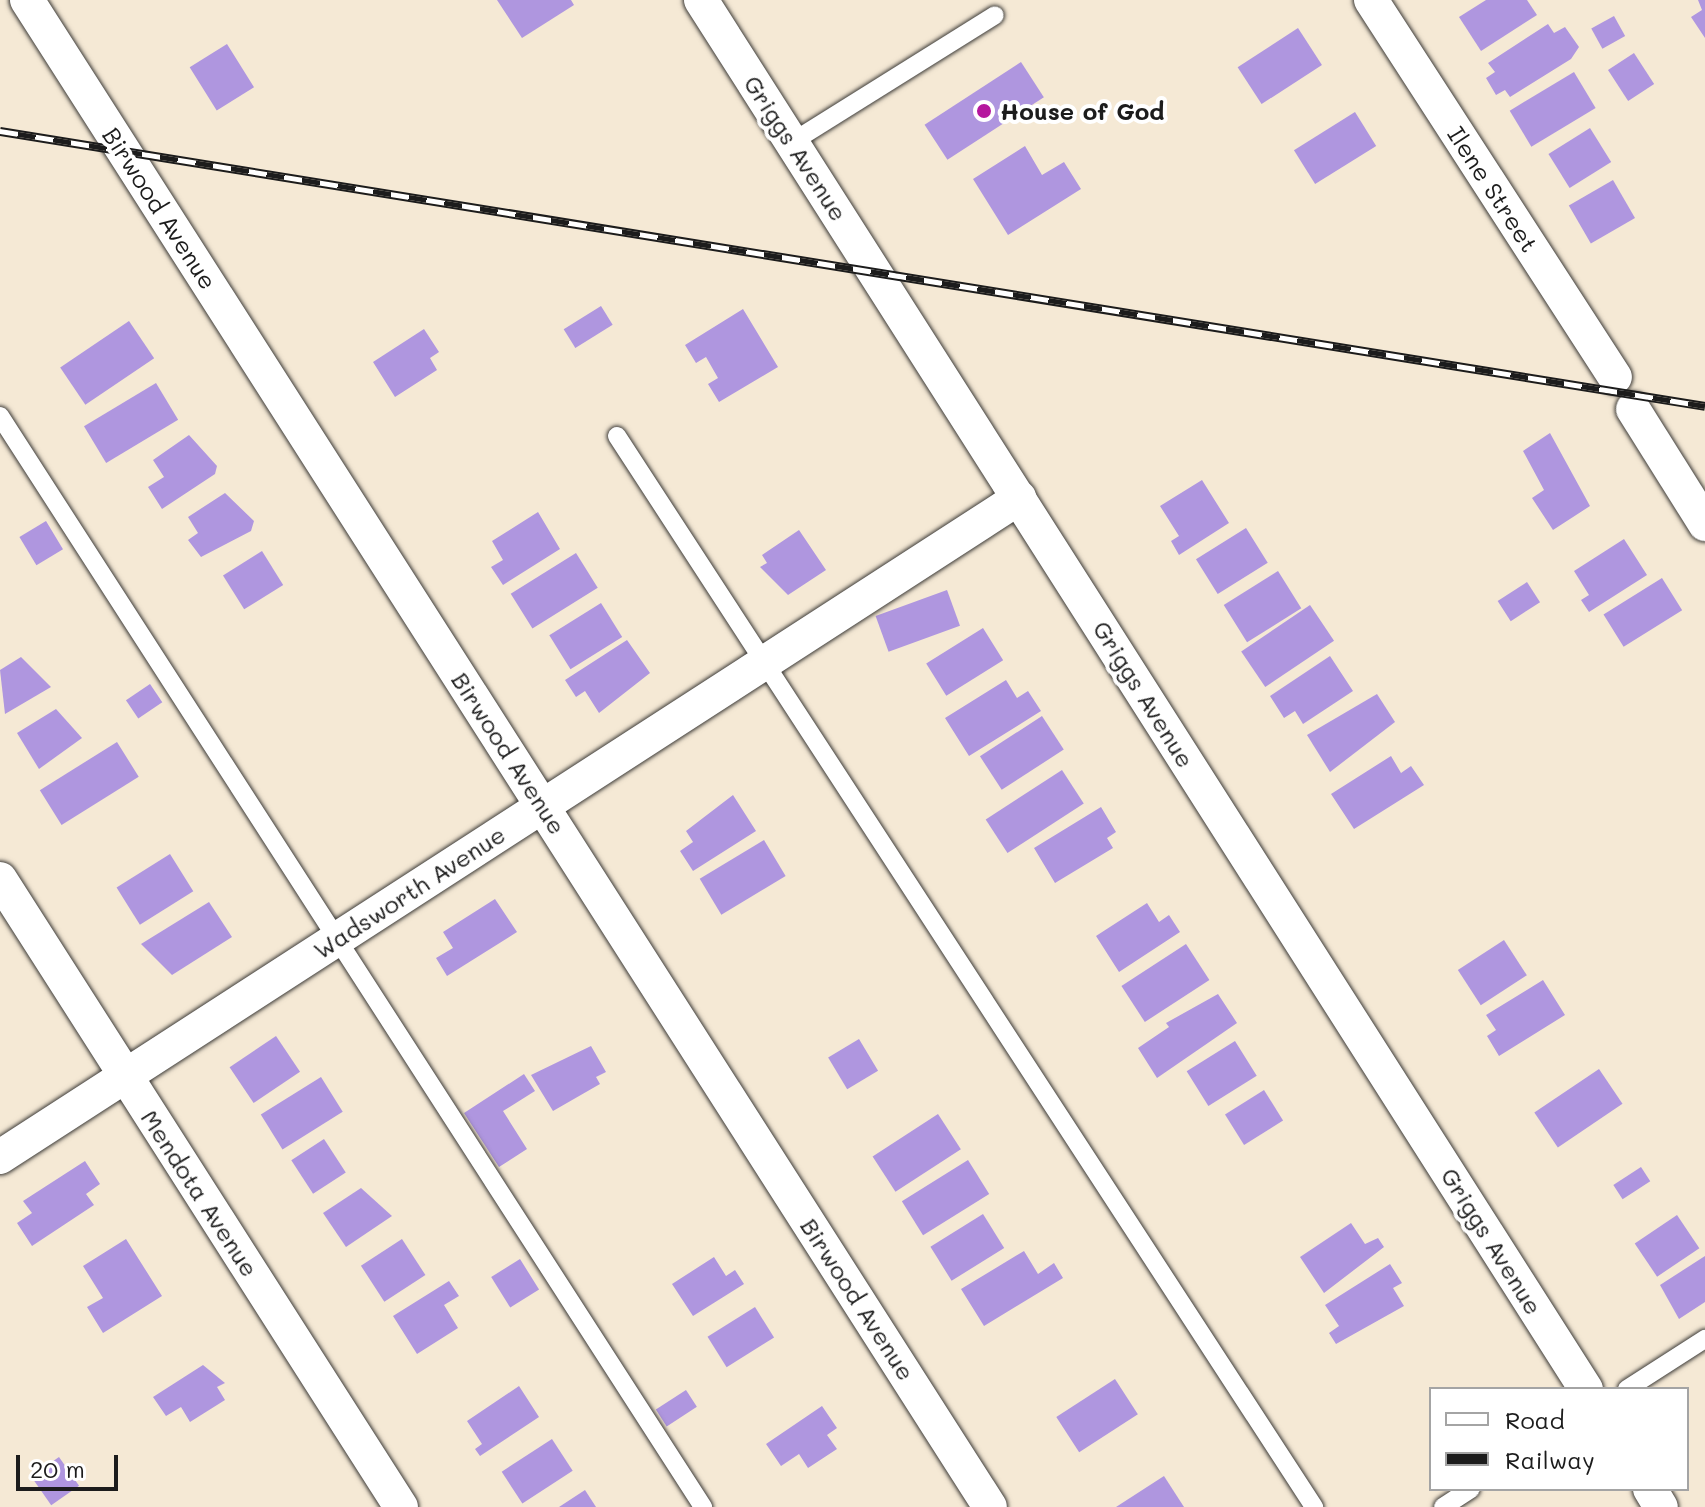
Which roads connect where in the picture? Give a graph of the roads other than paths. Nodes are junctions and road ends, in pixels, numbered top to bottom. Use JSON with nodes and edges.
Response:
{"nodes":[{"id":1,"x":27,"y":0,"type":"edge"},
{"id":2,"x":701,"y":0,"type":"edge"},
{"id":3,"x":1371,"y":0,"type":"edge"},
{"id":4,"x":995,"y":15,"type":"dead end"},
{"id":5,"x":792,"y":142,"type":"junction"},
{"id":6,"x":1615,"y":377,"type":"dead end"},
{"id":7,"x":1633,"y":409,"type":"dead end"},
{"id":8,"x":0,"y":416,"type":"edge"},
{"id":9,"x":617,"y":436,"type":"dead end"},
{"id":10,"x":1019,"y":498,"type":"junction"},
{"id":11,"x":1705,"y":524,"type":"edge"},
{"id":12,"x":765,"y":662,"type":"junction"},
{"id":13,"x":543,"y":805,"type":"junction"},
{"id":14,"x":0,"y":879,"type":"edge"},
{"id":15,"x":339,"y":937,"type":"junction"},
{"id":16,"x":125,"y":1075,"type":"junction"},
{"id":17,"x":0,"y":1157,"type":"edge"},
{"id":18,"x":1705,"y":1339,"type":"edge"},
{"id":19,"x":1585,"y":1387,"type":"edge"},
{"id":20,"x":1630,"y":1387,"type":"edge"},
{"id":21,"x":1468,"y":1491,"type":"edge"},
{"id":22,"x":401,"y":1507,"type":"edge"},
{"id":23,"x":703,"y":1507,"type":"edge"},
{"id":24,"x":990,"y":1507,"type":"edge"},
{"id":25,"x":1314,"y":1507,"type":"edge"},
{"id":26,"x":1443,"y":1507,"type":"edge"}],
"edges":[{"from":1,"to":13,"type":"street","name":"Birwood Avenue"},
{"from":2,"to":5,"type":"street","name":"Griggs Avenue"},
{"from":3,"to":6,"type":"street","name":"Ilene Street"},
{"from":4,"to":5,"type":"lane"},
{"from":5,"to":10,"type":"street","name":"Griggs Avenue"},
{"from":7,"to":11,"type":"street"},
{"from":8,"to":15,"type":"lane"},
{"from":9,"to":12,"type":"lane"},
{"from":10,"to":12,"type":"street","name":"Wadsworth Avenue"},
{"from":10,"to":19,"type":"street","name":"Griggs Avenue"},
{"from":12,"to":13,"type":"street","name":"Wadsworth Avenue"},
{"from":12,"to":25,"type":"lane"},
{"from":13,"to":15,"type":"street","name":"Wadsworth Avenue"},
{"from":13,"to":24,"type":"street","name":"Birwood Avenue"},
{"from":14,"to":16,"type":"street","name":"Mendota Avenue"},
{"from":15,"to":16,"type":"street","name":"Wadsworth Avenue"},
{"from":15,"to":23,"type":"lane"},
{"from":16,"to":17,"type":"street","name":"Wadsworth Avenue"},
{"from":16,"to":22,"type":"street","name":"Mendota Avenue"},
{"from":18,"to":20,"type":"lane"},
{"from":21,"to":26,"type":"lane"}]}
